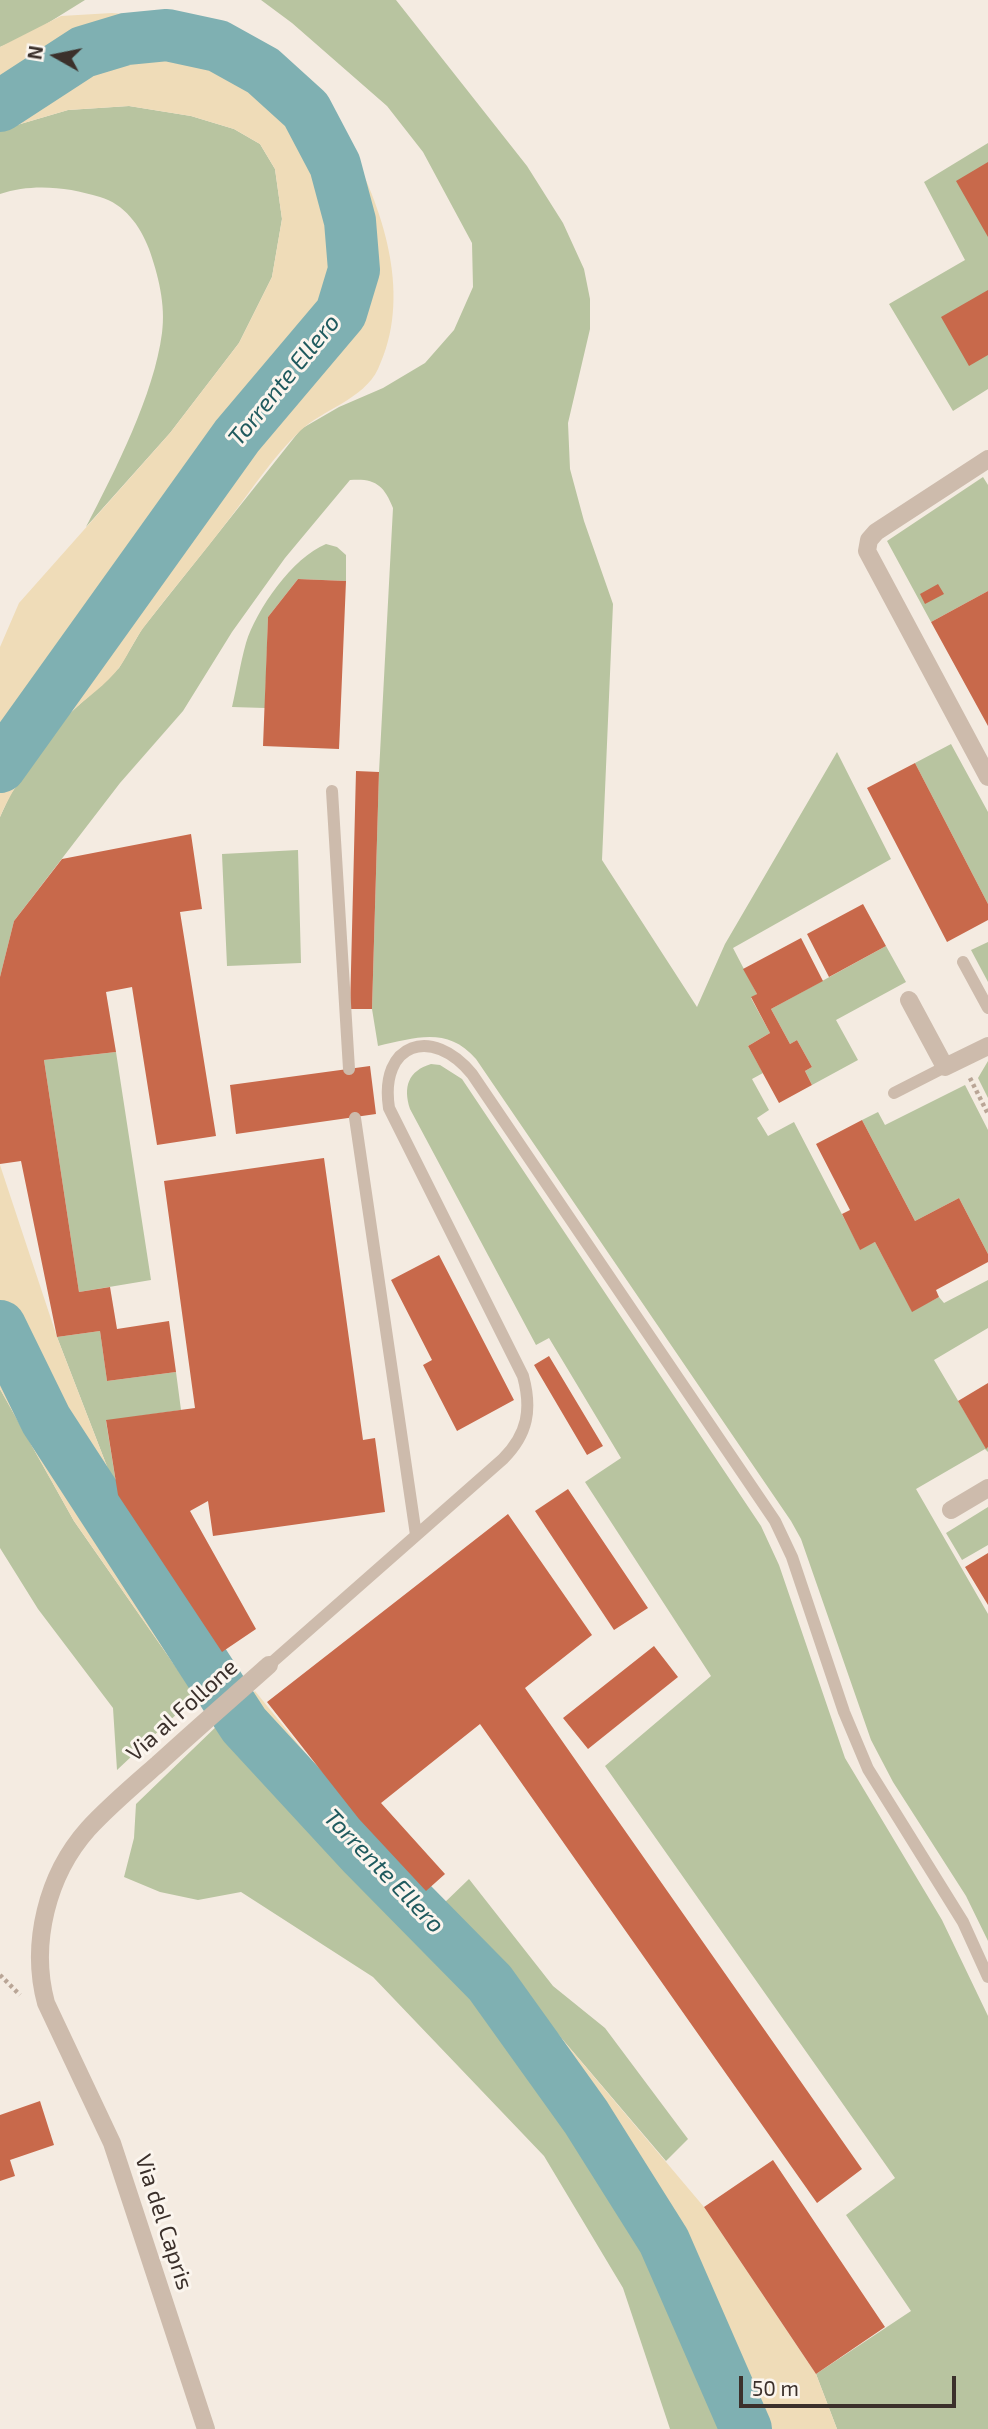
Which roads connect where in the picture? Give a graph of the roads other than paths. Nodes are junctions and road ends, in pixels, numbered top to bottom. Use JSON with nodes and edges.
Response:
{"nodes":[{"id":1,"x":988,"y":459,"type":"edge"},
{"id":2,"x":988,"y":777,"type":"edge"},
{"id":3,"x":332,"y":792,"type":"dead end"},
{"id":4,"x":963,"y":962,"type":"dead end"},
{"id":5,"x":909,"y":1000,"type":"dead end"},
{"id":6,"x":988,"y":1008,"type":"edge"},
{"id":7,"x":988,"y":1046,"type":"edge"},
{"id":8,"x":945,"y":1067,"type":"junction"},
{"id":9,"x":349,"y":1069,"type":"dead end"},
{"id":10,"x":894,"y":1093,"type":"dead end"},
{"id":11,"x":355,"y":1118,"type":"dead end"},
{"id":12,"x":988,"y":1488,"type":"edge"},
{"id":13,"x":951,"y":1510,"type":"dead end"},
{"id":14,"x":416,"y":1535,"type":"junction"},
{"id":15,"x":268,"y":1665,"type":"joint"},
{"id":16,"x":988,"y":1977,"type":"edge"},
{"id":17,"x":60,"y":2036,"type":"joint"},
{"id":18,"x":206,"y":2429,"type":"edge"}],
"edges":[{"from":1,"to":2,"type":"street"},
{"from":3,"to":9,"type":"lane"},
{"from":4,"to":6,"type":"lane"},
{"from":5,"to":8,"type":"street"},
{"from":7,"to":8,"type":"street"},
{"from":8,"to":10,"type":"lane"},
{"from":11,"to":14,"type":"lane"},
{"from":12,"to":13,"type":"street"},
{"from":14,"to":15,"type":"lane","name":"Via al Follone"},
{"from":14,"to":16,"type":"lane","name":"Via al Follone"},
{"from":15,"to":17,"type":"street","name":"Via al Follone"},
{"from":17,"to":18,"type":"street","name":"Via del Capris"}]}
